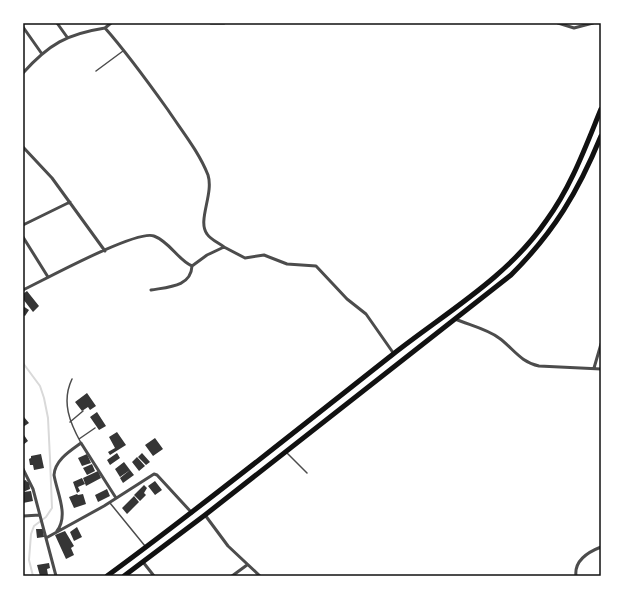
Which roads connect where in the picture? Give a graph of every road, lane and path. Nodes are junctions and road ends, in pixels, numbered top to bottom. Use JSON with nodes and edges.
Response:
{"nodes":[{"id":1,"x":57,"y":23,"type":"edge"},
{"id":2,"x":111,"y":23,"type":"edge"},
{"id":3,"x":211,"y":23,"type":"edge"},
{"id":4,"x":224,"y":23,"type":"edge"},
{"id":5,"x":558,"y":23,"type":"edge"},
{"id":6,"x":593,"y":23,"type":"edge"},
{"id":7,"x":23,"y":27,"type":"edge"},
{"id":8,"x":105,"y":28,"type":"junction"},
{"id":9,"x":67,"y":37,"type":"junction"},
{"id":10,"x":124,"y":50,"type":"junction"},
{"id":11,"x":42,"y":54,"type":"junction"},
{"id":12,"x":96,"y":71,"type":"dead end"},
{"id":13,"x":23,"y":73,"type":"edge"},
{"id":14,"x":601,"y":109,"type":"edge"},
{"id":15,"x":601,"y":136,"type":"edge"},
{"id":16,"x":23,"y":147,"type":"edge"},
{"id":17,"x":70,"y":202,"type":"junction"},
{"id":18,"x":23,"y":225,"type":"edge"},
{"id":19,"x":23,"y":236,"type":"edge"},
{"id":20,"x":224,"y":246,"type":"junction"},
{"id":21,"x":105,"y":251,"type":"junction"},
{"id":22,"x":192,"y":266,"type":"junction"},
{"id":23,"x":48,"y":277,"type":"junction"},
{"id":24,"x":23,"y":290,"type":"edge"},
{"id":25,"x":151,"y":290,"type":"dead end"},
{"id":26,"x":455,"y":319,"type":"junction"},
{"id":27,"x":423,"y":332,"type":"junction"},
{"id":28,"x":429,"y":340,"type":"junction"},
{"id":29,"x":601,"y":344,"type":"edge"},
{"id":30,"x":394,"y":354,"type":"junction"},
{"id":31,"x":594,"y":368,"type":"junction"},
{"id":32,"x":601,"y":369,"type":"edge"},
{"id":33,"x":72,"y":379,"type":"dead end"},
{"id":34,"x":83,"y":411,"type":"dead end"},
{"id":35,"x":70,"y":422,"type":"junction"},
{"id":36,"x":95,"y":428,"type":"dead end"},
{"id":37,"x":79,"y":439,"type":"junction"},
{"id":38,"x":81,"y":443,"type":"junction"},
{"id":39,"x":286,"y":452,"type":"junction"},
{"id":40,"x":23,"y":469,"type":"edge"},
{"id":41,"x":308,"y":473,"type":"dead end"},
{"id":42,"x":116,"y":498,"type":"junction"},
{"id":43,"x":110,"y":503,"type":"junction"},
{"id":44,"x":192,"y":513,"type":"junction"},
{"id":45,"x":205,"y":515,"type":"junction"},
{"id":46,"x":23,"y":516,"type":"edge"},
{"id":47,"x":40,"y":517,"type":"junction"},
{"id":48,"x":56,"y":533,"type":"junction"},
{"id":49,"x":46,"y":538,"type":"junction"},
{"id":50,"x":146,"y":547,"type":"junction"},
{"id":51,"x":601,"y":547,"type":"edge"},
{"id":52,"x":143,"y":562,"type":"junction"},
{"id":53,"x":247,"y":565,"type":"junction"},
{"id":54,"x":56,"y":576,"type":"edge"},
{"id":55,"x":107,"y":576,"type":"edge"},
{"id":56,"x":124,"y":576,"type":"edge"},
{"id":57,"x":154,"y":576,"type":"edge"},
{"id":58,"x":232,"y":576,"type":"edge"},
{"id":59,"x":260,"y":576,"type":"edge"},
{"id":60,"x":576,"y":576,"type":"edge"}],
"edges":[{"from":1,"to":9,"type":"street"},
{"from":2,"to":8,"type":"street"},
{"from":3,"to":4,"type":"street"},
{"from":5,"to":6,"type":"street"},
{"from":7,"to":11,"type":"street"},
{"from":8,"to":9,"type":"street"},
{"from":8,"to":10,"type":"street"},
{"from":9,"to":11,"type":"street"},
{"from":10,"to":12,"type":"lane"},
{"from":10,"to":20,"type":"street"},
{"from":11,"to":13,"type":"street"},
{"from":14,"to":27,"type":"highway"},
{"from":15,"to":26,"type":"highway"},
{"from":16,"to":17,"type":"street"},
{"from":17,"to":18,"type":"street"},
{"from":17,"to":21,"type":"street"},
{"from":19,"to":23,"type":"street"},
{"from":20,"to":22,"type":"street"},
{"from":20,"to":30,"type":"street"},
{"from":21,"to":22,"type":"street"},
{"from":21,"to":23,"type":"street"},
{"from":22,"to":25,"type":"street"},
{"from":23,"to":24,"type":"street"},
{"from":26,"to":28,"type":"highway"},
{"from":26,"to":31,"type":"street"},
{"from":27,"to":28,"type":"highway"},
{"from":27,"to":30,"type":"highway"},
{"from":28,"to":39,"type":"highway"},
{"from":29,"to":31,"type":"street"},
{"from":30,"to":44,"type":"highway"},
{"from":31,"to":32,"type":"street"},
{"from":33,"to":35,"type":"lane"},
{"from":34,"to":35,"type":"lane"},
{"from":35,"to":37,"type":"lane"},
{"from":36,"to":37,"type":"lane"},
{"from":37,"to":38,"type":"lane"},
{"from":38,"to":42,"type":"street"},
{"from":38,"to":48,"type":"street"},
{"from":39,"to":41,"type":"lane"},
{"from":39,"to":45,"type":"highway"},
{"from":40,"to":47,"type":"street"},
{"from":42,"to":43,"type":"street"},
{"from":42,"to":44,"type":"street"},
{"from":43,"to":48,"type":"street"},
{"from":43,"to":50,"type":"lane"},
{"from":44,"to":50,"type":"highway"},
{"from":45,"to":52,"type":"highway"},
{"from":45,"to":53,"type":"street"},
{"from":46,"to":47,"type":"street"},
{"from":47,"to":49,"type":"street"},
{"from":48,"to":49,"type":"street"},
{"from":49,"to":54,"type":"street"},
{"from":50,"to":55,"type":"highway"},
{"from":51,"to":60,"type":"street"},
{"from":52,"to":56,"type":"highway"},
{"from":52,"to":57,"type":"street"},
{"from":53,"to":58,"type":"street"},
{"from":53,"to":59,"type":"street"}]}
